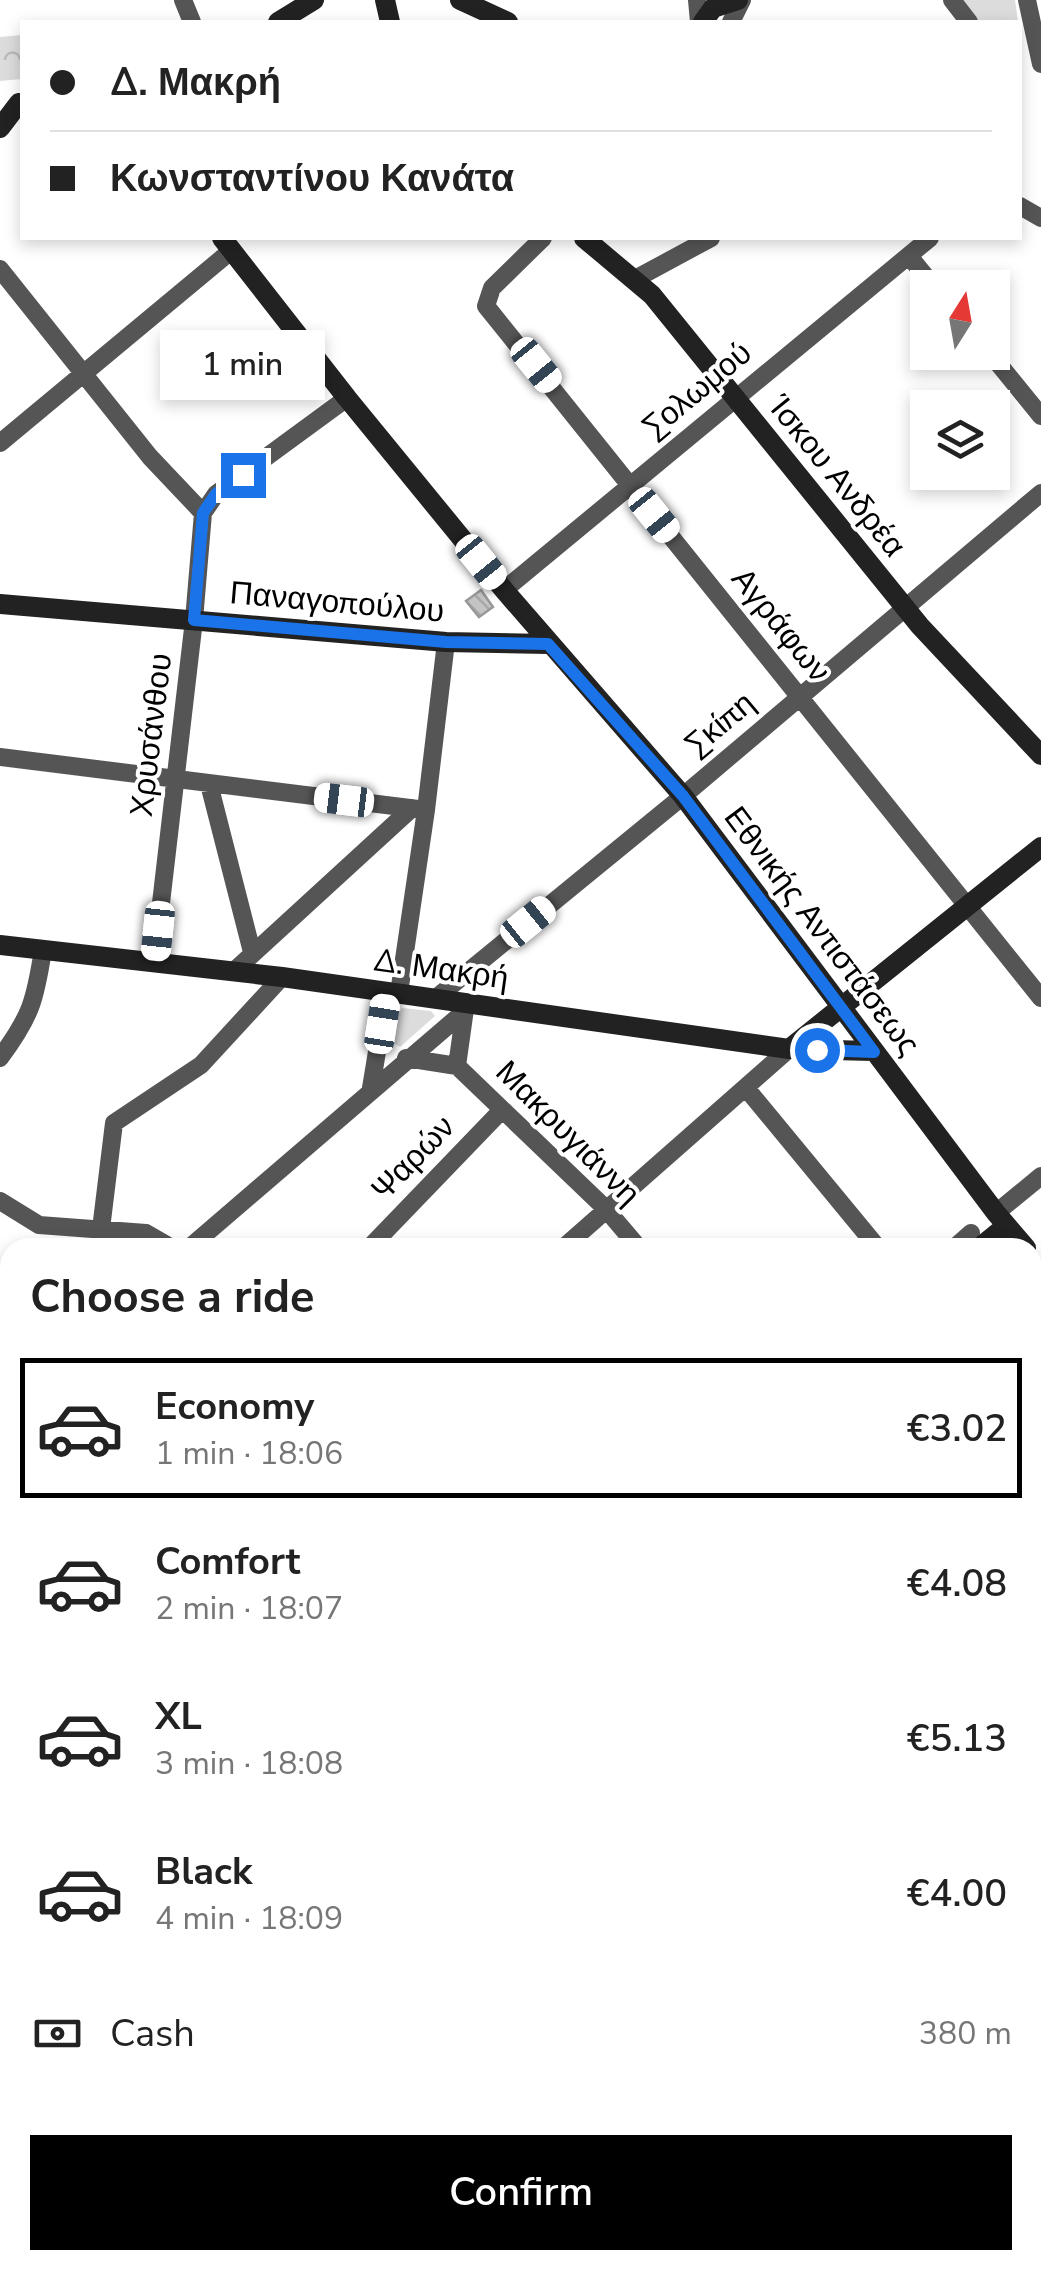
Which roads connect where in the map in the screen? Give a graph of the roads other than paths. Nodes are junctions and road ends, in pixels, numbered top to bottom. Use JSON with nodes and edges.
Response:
{"nodes":[{"id":1,"x":314,"y":0,"type":"edge"},
{"id":2,"x":460,"y":0,"type":"edge"},
{"id":3,"x":740,"y":0,"type":"edge"},
{"id":4,"x":952,"y":0,"type":"edge"},
{"id":5,"x":1027,"y":0,"type":"edge"},
{"id":6,"x":281,"y":20,"type":"edge"},
{"id":7,"x":504,"y":20,"type":"edge"},
{"id":8,"x":703,"y":20,"type":"edge"},
{"id":9,"x":968,"y":20,"type":"edge"},
{"id":10,"x":1041,"y":64,"type":"edge"},
{"id":11,"x":14,"y":103,"type":"edge"},
{"id":12,"x":0,"y":128,"type":"edge"},
{"id":13,"x":541,"y":240,"type":"edge"},
{"id":14,"x":586,"y":240,"type":"edge"},
{"id":15,"x":707,"y":240,"type":"edge"},
{"id":16,"x":928,"y":240,"type":"edge"},
{"id":17,"x":227,"y":244,"type":"edge"},
{"id":18,"x":908,"y":256,"type":"junction"},
{"id":19,"x":0,"y":269,"type":"edge"},
{"id":20,"x":920,"y":270,"type":"edge"},
{"id":21,"x":635,"y":279,"type":"junction"},
{"id":22,"x":1004,"y":370,"type":"edge"},
{"id":23,"x":84,"y":371,"type":"junction"},
{"id":24,"x":734,"y":396,"type":"junction"},
{"id":25,"x":347,"y":398,"type":"junction"},
{"id":26,"x":1041,"y":416,"type":"edge"},
{"id":27,"x":0,"y":443,"type":"edge"},
{"id":28,"x":630,"y":484,"type":"junction"},
{"id":29,"x":1041,"y":493,"type":"edge"},
{"id":30,"x":203,"y":513,"type":"junction"},
{"id":31,"x":504,"y":590,"type":"junction"},
{"id":32,"x":0,"y":604,"type":"edge"},
{"id":33,"x":905,"y":608,"type":"junction"},
{"id":34,"x":194,"y":620,"type":"junction"},
{"id":35,"x":446,"y":642,"type":"junction"},
{"id":36,"x":548,"y":644,"type":"junction"},
{"id":37,"x":800,"y":696,"type":"junction"},
{"id":38,"x":1041,"y":755,"type":"edge"},
{"id":39,"x":0,"y":758,"type":"edge"},
{"id":40,"x":177,"y":780,"type":"junction"},
{"id":41,"x":210,"y":784,"type":"junction"},
{"id":42,"x":683,"y":796,"type":"junction"},
{"id":43,"x":419,"y":809,"type":"junction"},
{"id":44,"x":1041,"y":846,"type":"edge"},
{"id":45,"x":967,"y":907,"type":"junction"},
{"id":46,"x":0,"y":945,"type":"edge"},
{"id":47,"x":43,"y":950,"type":"junction"},
{"id":48,"x":252,"y":952,"type":"junction"},
{"id":49,"x":154,"y":963,"type":"junction"},
{"id":50,"x":233,"y":972,"type":"junction"},
{"id":51,"x":282,"y":977,"type":"junction"},
{"id":52,"x":393,"y":992,"type":"junction"},
{"id":53,"x":436,"y":998,"type":"junction"},
{"id":54,"x":1041,"y":998,"type":"edge"},
{"id":55,"x":466,"y":1007,"type":"junction"},
{"id":56,"x":840,"y":1007,"type":"junction"},
{"id":57,"x":789,"y":1050,"type":"junction"},
{"id":58,"x":874,"y":1052,"type":"junction"},
{"id":59,"x":0,"y":1058,"type":"edge"},
{"id":60,"x":406,"y":1058,"type":"junction"},
{"id":61,"x":457,"y":1066,"type":"junction"},
{"id":62,"x":371,"y":1088,"type":"junction"},
{"id":63,"x":746,"y":1088,"type":"junction"},
{"id":64,"x":500,"y":1111,"type":"junction"},
{"id":65,"x":1041,"y":1176,"type":"edge"},
{"id":66,"x":0,"y":1201,"type":"edge"},
{"id":67,"x":605,"y":1208,"type":"junction"},
{"id":68,"x":1001,"y":1220,"type":"junction"},
{"id":69,"x":101,"y":1229,"type":"junction"},
{"id":70,"x":74,"y":1238,"type":"edge"},
{"id":71,"x":155,"y":1238,"type":"edge"},
{"id":72,"x":200,"y":1238,"type":"edge"},
{"id":73,"x":378,"y":1238,"type":"edge"},
{"id":74,"x":573,"y":1238,"type":"edge"},
{"id":75,"x":630,"y":1238,"type":"edge"},
{"id":76,"x":870,"y":1238,"type":"edge"},
{"id":77,"x":978,"y":1238,"type":"edge"},
{"id":78,"x":1017,"y":1238,"type":"edge"}],
"edges":[{"from":1,"to":6,"type":"main road"},
{"from":2,"to":7,"type":"main road"},
{"from":3,"to":8,"type":"main road"},
{"from":4,"to":9,"type":"street"},
{"from":5,"to":10,"type":"street"},
{"from":11,"to":12,"type":"main road"},
{"from":13,"to":28,"type":"street","name":"Αγράφων"},
{"from":14,"to":21,"type":"main road","name":"Ίσκου Ανδρέα"},
{"from":15,"to":21,"type":"street"},
{"from":16,"to":18,"type":"street","name":"Σολωμού"},
{"from":17,"to":23,"type":"street"},
{"from":17,"to":25,"type":"main road","name":"Εθνικής Αντιστάσεως"},
{"from":18,"to":20,"type":"street"},
{"from":18,"to":24,"type":"street","name":"Σολωμού"},
{"from":19,"to":23,"type":"street"},
{"from":21,"to":24,"type":"main road","name":"Ίσκου Ανδρέα"},
{"from":22,"to":26,"type":"street"},
{"from":23,"to":27,"type":"street"},
{"from":23,"to":30,"type":"street"},
{"from":24,"to":28,"type":"street","name":"Σολωμού"},
{"from":24,"to":33,"type":"main road","name":"Ίσκου Ανδρέα"},
{"from":25,"to":30,"type":"street"},
{"from":25,"to":31,"type":"main road","name":"Εθνικής Αντιστάσεως"},
{"from":28,"to":31,"type":"street","name":"Σολωμού"},
{"from":28,"to":37,"type":"street","name":"Αγράφων"},
{"from":29,"to":33,"type":"street","name":"Σκίπη"},
{"from":30,"to":34,"type":"street","name":"Χρυσάνθου"},
{"from":31,"to":36,"type":"main road","name":"Εθνικής Αντιστάσεως"},
{"from":32,"to":34,"type":"main road","name":"Παναγοπούλου"},
{"from":33,"to":37,"type":"street","name":"Σκίπη"},
{"from":33,"to":38,"type":"main road","name":"Ίσκου Ανδρέα"},
{"from":34,"to":35,"type":"main road","name":"Παναγοπούλου"},
{"from":34,"to":40,"type":"street","name":"Χρυσάνθου"},
{"from":35,"to":36,"type":"main road","name":"Παναγοπούλου"},
{"from":35,"to":43,"type":"street"},
{"from":36,"to":42,"type":"main road","name":"Εθνικής Αντιστάσεως"},
{"from":37,"to":42,"type":"street","name":"Σκίπη"},
{"from":37,"to":45,"type":"street","name":"Αγράφων"},
{"from":39,"to":40,"type":"street"},
{"from":40,"to":41,"type":"street"},
{"from":40,"to":49,"type":"street","name":"Χρυσάνθου"},
{"from":41,"to":43,"type":"street"},
{"from":41,"to":48,"type":"street"},
{"from":42,"to":53,"type":"street","name":"Σκίπη"},
{"from":42,"to":56,"type":"main road","name":"Εθνικής Αντιστάσεως"},
{"from":43,"to":48,"type":"street"},
{"from":43,"to":52,"type":"street"},
{"from":44,"to":45,"type":"main road"},
{"from":45,"to":54,"type":"street","name":"Αγράφων"},
{"from":45,"to":56,"type":"main road"},
{"from":46,"to":47,"type":"main road","name":"Δ. Μακρή"},
{"from":47,"to":49,"type":"main road","name":"Δ. Μακρή"},
{"from":47,"to":59,"type":"street"},
{"from":48,"to":50,"type":"street"},
{"from":49,"to":50,"type":"main road","name":"Δ. Μακρή"},
{"from":50,"to":51,"type":"main road","name":"Δ. Μακρή"},
{"from":51,"to":52,"type":"main road","name":"Δ. Μακρή"},
{"from":51,"to":69,"type":"street"},
{"from":52,"to":53,"type":"main road","name":"Δ. Μακρή"},
{"from":52,"to":62,"type":"street"},
{"from":53,"to":55,"type":"main road","name":"Δ. Μακρή"},
{"from":55,"to":57,"type":"main road","name":"Δ. Μακρή"},
{"from":55,"to":60,"type":"street"},
{"from":55,"to":61,"type":"street","name":"Μακρυγιάννη"},
{"from":56,"to":57,"type":"main road"},
{"from":56,"to":58,"type":"main road","name":"Εθνικής Αντιστάσεως"},
{"from":57,"to":58,"type":"main road","name":"Δ. Μακρή"},
{"from":57,"to":63,"type":"street"},
{"from":58,"to":68,"type":"main road","name":"Εθνικής Αντιστάσεως"},
{"from":60,"to":61,"type":"street"},
{"from":60,"to":62,"type":"street"},
{"from":61,"to":64,"type":"street","name":"Μακρυγιάννη"},
{"from":62,"to":72,"type":"street"},
{"from":63,"to":67,"type":"street"},
{"from":63,"to":76,"type":"street"},
{"from":64,"to":67,"type":"street","name":"Μακρυγιάννη"},
{"from":64,"to":73,"type":"street","name":"Ψαρών"},
{"from":65,"to":68,"type":"street"},
{"from":66,"to":70,"type":"street"},
{"from":67,"to":74,"type":"street"},
{"from":67,"to":75,"type":"street","name":"Μακρυγιάννη"},
{"from":68,"to":77,"type":"main road"},
{"from":68,"to":78,"type":"main road","name":"Εθνικής Αντιστάσεως"},
{"from":69,"to":70,"type":"street"},
{"from":69,"to":71,"type":"street"}]}
